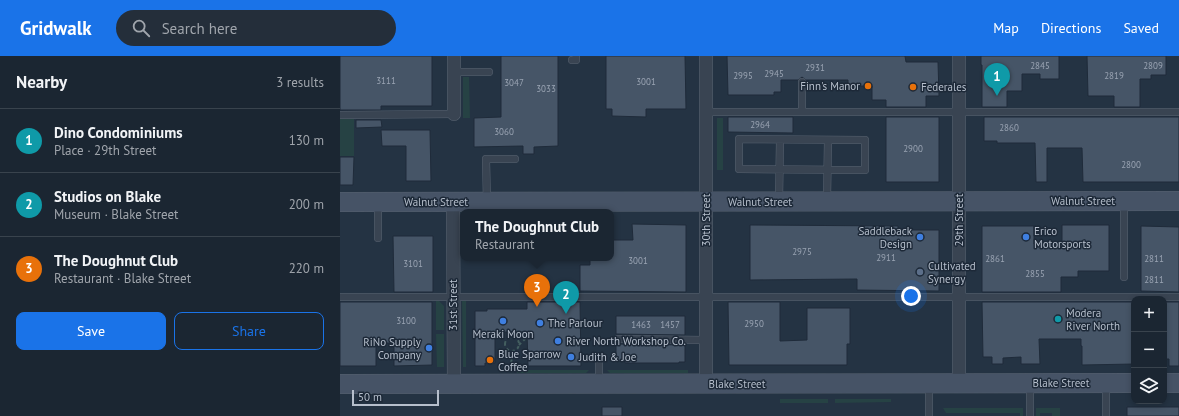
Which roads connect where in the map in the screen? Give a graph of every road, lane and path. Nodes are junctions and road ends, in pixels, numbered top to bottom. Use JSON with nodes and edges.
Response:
{"nodes":[{"id":1,"x":454,"y":56,"type":"edge"},
{"id":2,"x":706,"y":56,"type":"edge"},
{"id":3,"x":959,"y":56,"type":"edge"},
{"id":4,"x":454,"y":72,"type":"junction"},
{"id":5,"x":489,"y":72,"type":"dead end"},
{"id":6,"x":802,"y":82,"type":"dead end"},
{"id":7,"x":706,"y":112,"type":"junction"},
{"id":8,"x":802,"y":112,"type":"junction"},
{"id":9,"x":959,"y":112,"type":"junction"},
{"id":10,"x":1179,"y":112,"type":"edge"},
{"id":11,"x":454,"y":114,"type":"joint"},
{"id":12,"x":340,"y":115,"type":"edge"},
{"id":13,"x":780,"y":140,"type":"junction"},
{"id":14,"x":828,"y":140,"type":"junction"},
{"id":15,"x":515,"y":159,"type":"dead end"},
{"id":16,"x":779,"y":170,"type":"junction"},
{"id":17,"x":827,"y":170,"type":"junction"},
{"id":18,"x":1124,"y":201,"type":"junction"},
{"id":19,"x":1179,"y":201,"type":"edge"},
{"id":20,"x":340,"y":202,"type":"edge"},
{"id":21,"x":378,"y":202,"type":"junction"},
{"id":22,"x":453,"y":202,"type":"junction"},
{"id":23,"x":487,"y":202,"type":"junction"},
{"id":24,"x":706,"y":202,"type":"junction"},
{"id":25,"x":778,"y":202,"type":"junction"},
{"id":26,"x":827,"y":202,"type":"junction"},
{"id":27,"x":959,"y":202,"type":"junction"},
{"id":28,"x":378,"y":238,"type":"dead end"},
{"id":29,"x":1124,"y":277,"type":"dead end"},
{"id":30,"x":340,"y":297,"type":"edge"},
{"id":31,"x":454,"y":297,"type":"junction"},
{"id":32,"x":706,"y":297,"type":"junction"},
{"id":33,"x":959,"y":297,"type":"junction"},
{"id":34,"x":1179,"y":297,"type":"edge"},
{"id":35,"x":525,"y":339,"type":"dead end"},
{"id":36,"x":618,"y":339,"type":"dead end"},
{"id":37,"x":706,"y":340,"type":"junction"},
{"id":38,"x":519,"y":345,"type":"junction"},
{"id":39,"x":512,"y":352,"type":"junction"},
{"id":40,"x":599,"y":363,"type":"dead end"},
{"id":41,"x":511,"y":369,"type":"dead end"},
{"id":42,"x":959,"y":383,"type":"junction"},
{"id":43,"x":1030,"y":383,"type":"junction"},
{"id":44,"x":1106,"y":383,"type":"junction"},
{"id":45,"x":1131,"y":383,"type":"edge"},
{"id":46,"x":1167,"y":383,"type":"edge"},
{"id":47,"x":1179,"y":383,"type":"edge"},
{"id":48,"x":340,"y":384,"type":"edge"},
{"id":49,"x":454,"y":384,"type":"junction"},
{"id":50,"x":599,"y":384,"type":"junction"},
{"id":51,"x":706,"y":384,"type":"junction"},
{"id":52,"x":929,"y":384,"type":"junction"},
{"id":53,"x":929,"y":416,"type":"edge"},
{"id":54,"x":1030,"y":416,"type":"edge"},
{"id":55,"x":1106,"y":416,"type":"edge"}],
"edges":[{"from":1,"to":4,"type":"street"},
{"from":2,"to":7,"type":"street","name":"30th Street"},
{"from":3,"to":9,"type":"street","name":"29th Street"},
{"from":4,"to":5,"type":"lane"},
{"from":4,"to":11,"type":"street"},
{"from":6,"to":8,"type":"lane"},
{"from":7,"to":8,"type":"lane"},
{"from":7,"to":24,"type":"street","name":"30th Street"},
{"from":8,"to":9,"type":"lane"},
{"from":9,"to":10,"type":"lane"},
{"from":9,"to":27,"type":"street","name":"29th Street"},
{"from":11,"to":12,"type":"lane"},
{"from":13,"to":14,"type":"lane"},
{"from":13,"to":16,"type":"lane"},
{"from":13,"to":16,"type":"lane"},
{"from":14,"to":17,"type":"lane"},
{"from":14,"to":17,"type":"lane"},
{"from":15,"to":23,"type":"lane"},
{"from":16,"to":17,"type":"lane"},
{"from":16,"to":25,"type":"lane"},
{"from":17,"to":26,"type":"lane"},
{"from":18,"to":19,"type":"street","name":"Walnut Street"},
{"from":18,"to":27,"type":"street","name":"Walnut Street"},
{"from":18,"to":29,"type":"lane"},
{"from":20,"to":21,"type":"street","name":"Walnut Street"},
{"from":21,"to":22,"type":"street","name":"Walnut Street"},
{"from":21,"to":28,"type":"lane"},
{"from":22,"to":23,"type":"street","name":"Walnut Street"},
{"from":22,"to":31,"type":"street","name":"31st Street"},
{"from":23,"to":24,"type":"street","name":"Walnut Street"},
{"from":24,"to":25,"type":"street","name":"Walnut Street"},
{"from":24,"to":32,"type":"street","name":"30th Street"},
{"from":25,"to":26,"type":"street","name":"Walnut Street"},
{"from":26,"to":27,"type":"street","name":"Walnut Street"},
{"from":27,"to":33,"type":"street","name":"29th Street"},
{"from":30,"to":31,"type":"lane"},
{"from":31,"to":32,"type":"lane"},
{"from":31,"to":49,"type":"street","name":"31st Street"},
{"from":32,"to":33,"type":"lane"},
{"from":32,"to":37,"type":"street","name":"30th Street"},
{"from":33,"to":34,"type":"lane"},
{"from":33,"to":42,"type":"street","name":"29th Street"},
{"from":35,"to":38,"type":"path"},
{"from":36,"to":37,"type":"lane"},
{"from":37,"to":51,"type":"street","name":"30th Street"},
{"from":38,"to":39,"type":"path"},
{"from":38,"to":39,"type":"path"},
{"from":39,"to":41,"type":"path"},
{"from":40,"to":50,"type":"lane"},
{"from":42,"to":43,"type":"street","name":"Blake Street"},
{"from":42,"to":52,"type":"street","name":"Blake Street"},
{"from":43,"to":44,"type":"street","name":"Blake Street"},
{"from":43,"to":54,"type":"lane"},
{"from":44,"to":45,"type":"street","name":"Blake Street"},
{"from":44,"to":55,"type":"lane"},
{"from":46,"to":47,"type":"street"},
{"from":48,"to":49,"type":"street","name":"Blake Street"},
{"from":49,"to":50,"type":"street","name":"Blake Street"},
{"from":50,"to":51,"type":"street","name":"Blake Street"},
{"from":51,"to":52,"type":"street","name":"Blake Street"},
{"from":52,"to":53,"type":"lane"}]}
